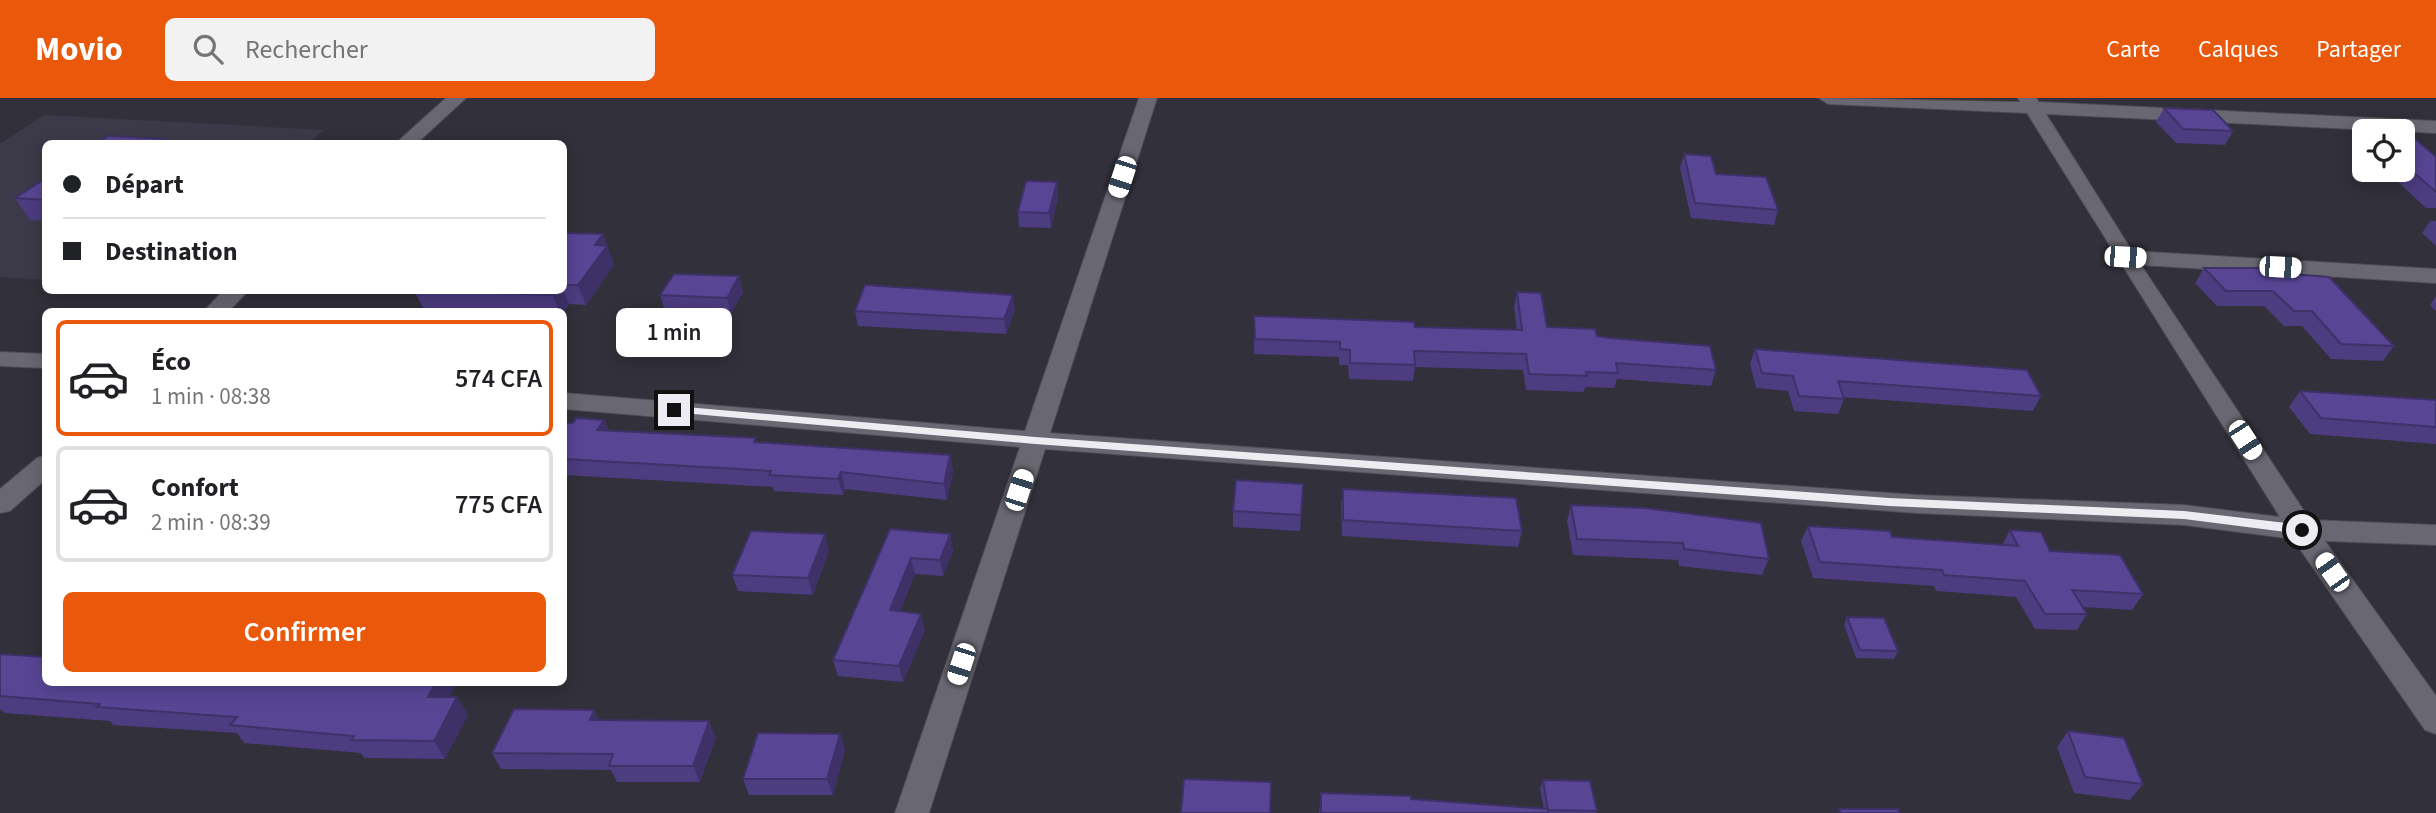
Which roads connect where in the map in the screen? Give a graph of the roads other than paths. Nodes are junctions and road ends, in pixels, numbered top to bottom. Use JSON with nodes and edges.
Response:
{"nodes":[{"id":1,"x":457,"y":98,"type":"edge"},
{"id":2,"x":1148,"y":98,"type":"edge"},
{"id":3,"x":1828,"y":98,"type":"edge"},
{"id":4,"x":2031,"y":103,"type":"edge"},
{"id":5,"x":2436,"y":127,"type":"edge"},
{"id":6,"x":409,"y":140,"type":"edge"},
{"id":7,"x":2125,"y":257,"type":"junction"},
{"id":8,"x":2436,"y":276,"type":"edge"},
{"id":9,"x":234,"y":294,"type":"edge"},
{"id":10,"x":218,"y":308,"type":"edge"},
{"id":11,"x":0,"y":359,"type":"edge"},
{"id":12,"x":42,"y":361,"type":"edge"},
{"id":13,"x":567,"y":401,"type":"edge"},
{"id":14,"x":1035,"y":440,"type":"junction"},
{"id":15,"x":42,"y":467,"type":"edge"},
{"id":16,"x":0,"y":504,"type":"edge"},
{"id":17,"x":2302,"y":530,"type":"junction"},
{"id":18,"x":2436,"y":535,"type":"edge"},
{"id":19,"x":2436,"y":721,"type":"edge"},
{"id":20,"x":912,"y":813,"type":"edge"}],
"edges":[{"from":1,"to":6,"type":"street"},
{"from":2,"to":14,"type":"street"},
{"from":3,"to":4,"type":"street"},
{"from":4,"to":5,"type":"street"},
{"from":4,"to":7,"type":"street"},
{"from":7,"to":8,"type":"street"},
{"from":7,"to":17,"type":"street"},
{"from":9,"to":10,"type":"street"},
{"from":11,"to":12,"type":"street"},
{"from":13,"to":14,"type":"street"},
{"from":14,"to":17,"type":"street"},
{"from":14,"to":20,"type":"street"},
{"from":15,"to":16,"type":"street"},
{"from":17,"to":18,"type":"street"},
{"from":17,"to":19,"type":"street"}]}
